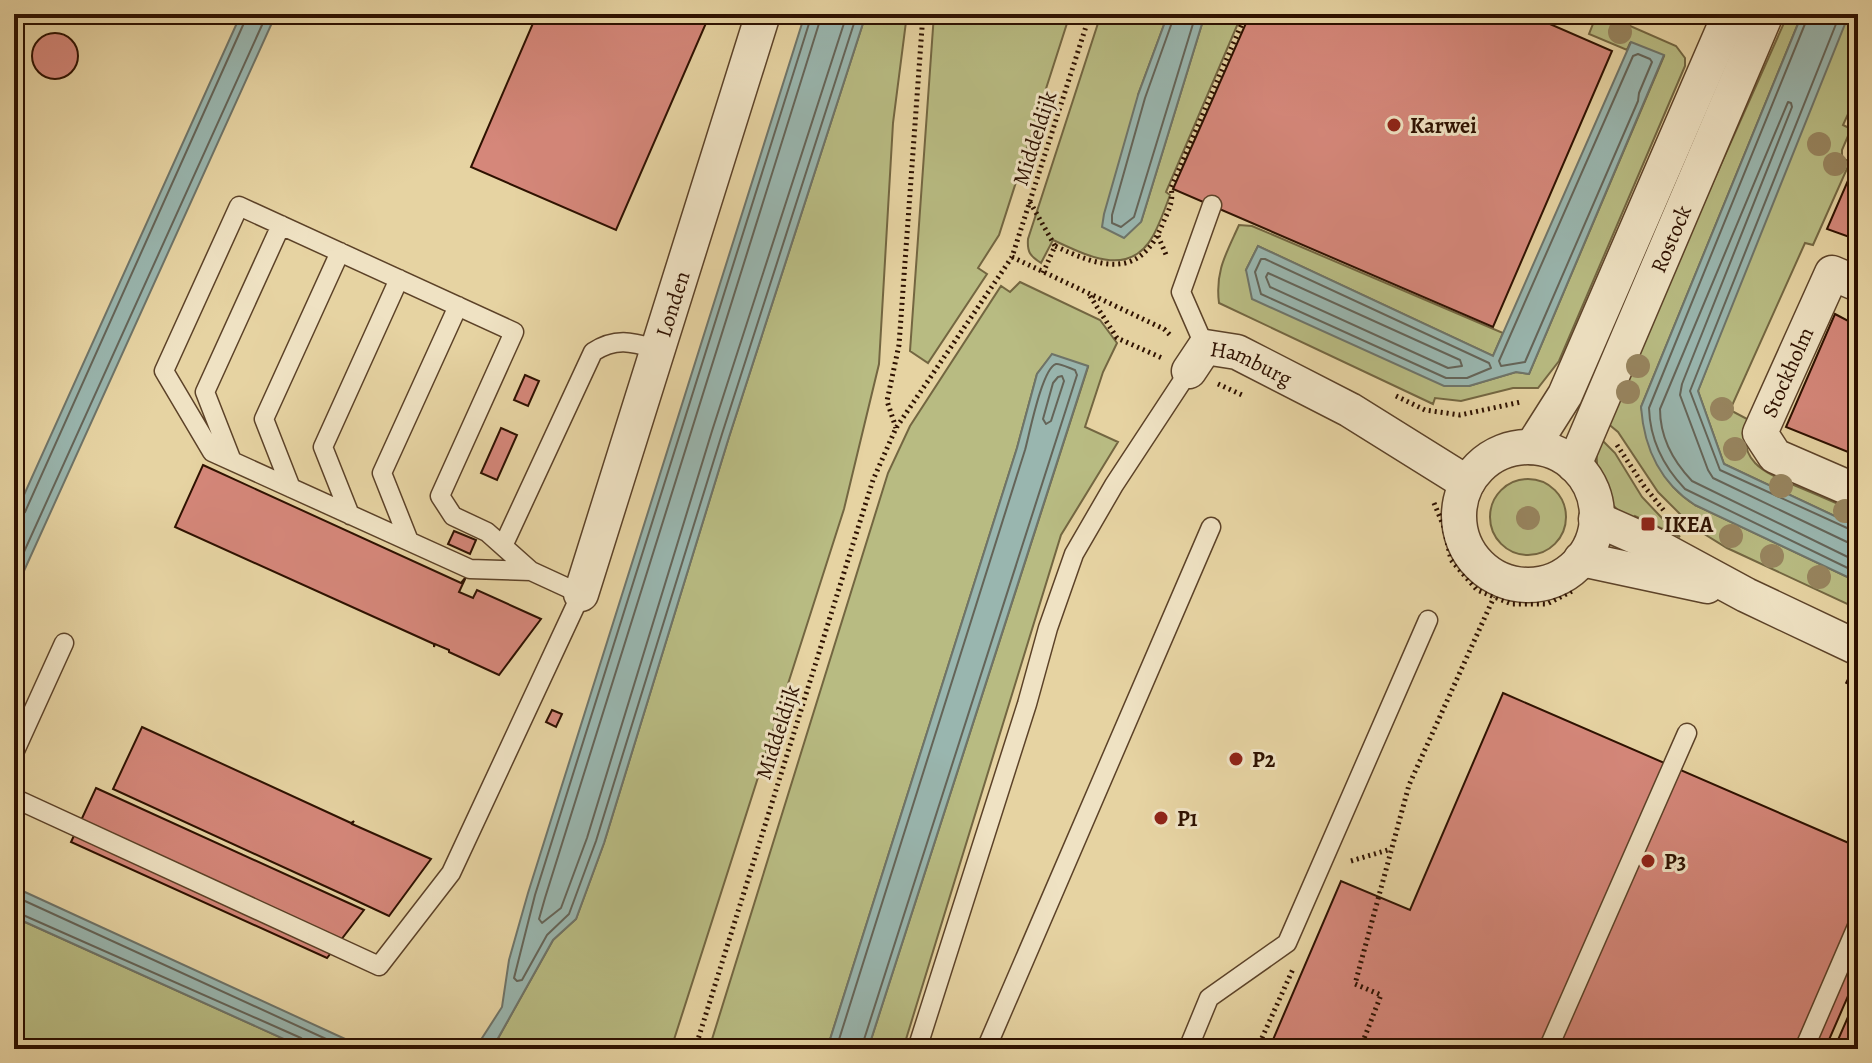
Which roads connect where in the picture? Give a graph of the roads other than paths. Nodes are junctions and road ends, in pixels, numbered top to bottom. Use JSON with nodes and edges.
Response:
{"nodes":[{"id":1,"x":763,"y":14,"type":"edge"},
{"id":2,"x":1730,"y":14,"type":"edge"},
{"id":3,"x":1766,"y":14,"type":"edge"},
{"id":4,"x":1212,"y":205,"type":"dead end"},
{"id":5,"x":281,"y":225,"type":"junction"},
{"id":6,"x":340,"y":252,"type":"junction"},
{"id":7,"x":399,"y":279,"type":"junction"},
{"id":8,"x":1858,"y":284,"type":"edge"},
{"id":9,"x":458,"y":306,"type":"junction"},
{"id":10,"x":657,"y":349,"type":"junction"},
{"id":11,"x":1197,"y":359,"type":"junction"},
{"id":12,"x":1532,"y":447,"type":"junction"},
{"id":13,"x":232,"y":461,"type":"junction"},
{"id":14,"x":1574,"y":465,"type":"junction"},
{"id":15,"x":1467,"y":483,"type":"junction"},
{"id":16,"x":291,"y":488,"type":"junction"},
{"id":17,"x":1858,"y":492,"type":"edge"},
{"id":18,"x":350,"y":515,"type":"junction"},
{"id":19,"x":1596,"y":519,"type":"junction"},
{"id":20,"x":1211,"y":527,"type":"dead end"},
{"id":21,"x":409,"y":541,"type":"junction"},
{"id":22,"x":503,"y":546,"type":"junction"},
{"id":23,"x":1581,"y":559,"type":"junction"},
{"id":24,"x":531,"y":571,"type":"junction"},
{"id":25,"x":581,"y":594,"type":"junction"},
{"id":26,"x":1746,"y":595,"type":"junction"},
{"id":27,"x":1428,"y":620,"type":"dead end"},
{"id":28,"x":64,"y":643,"type":"dead end"},
{"id":29,"x":1858,"y":648,"type":"edge"},
{"id":30,"x":1687,"y":733,"type":"dead end"},
{"id":31,"x":14,"y":753,"type":"edge"},
{"id":32,"x":14,"y":798,"type":"edge"},
{"id":33,"x":1858,"y":924,"type":"edge"},
{"id":34,"x":917,"y":1049,"type":"edge"},
{"id":35,"x":986,"y":1049,"type":"edge"},
{"id":36,"x":1188,"y":1049,"type":"edge"},
{"id":37,"x":1548,"y":1049,"type":"edge"},
{"id":38,"x":1804,"y":1049,"type":"edge"}],
"edges":[{"from":1,"to":10,"type":"street","name":"Londen"},
{"from":2,"to":12,"type":"street","name":"Rostock"},
{"from":3,"to":14,"type":"street","name":"Rostock"},
{"from":4,"to":11,"type":"lane"},
{"from":5,"to":6,"type":"lane"},
{"from":5,"to":13,"type":"lane"},
{"from":5,"to":13,"type":"lane"},
{"from":6,"to":7,"type":"lane"},
{"from":6,"to":16,"type":"lane"},
{"from":7,"to":9,"type":"lane"},
{"from":7,"to":18,"type":"lane"},
{"from":8,"to":17,"type":"street","name":"Stockholm"},
{"from":9,"to":21,"type":"lane"},
{"from":9,"to":22,"type":"lane"},
{"from":10,"to":22,"type":"lane"},
{"from":10,"to":25,"type":"street","name":"Londen"},
{"from":11,"to":15,"type":"street","name":"Hamburg"},
{"from":11,"to":34,"type":"lane"},
{"from":12,"to":14,"type":"street"},
{"from":12,"to":15,"type":"street"},
{"from":13,"to":16,"type":"lane"},
{"from":14,"to":19,"type":"street"},
{"from":15,"to":23,"type":"street"},
{"from":16,"to":18,"type":"lane"},
{"from":18,"to":21,"type":"lane"},
{"from":19,"to":23,"type":"street"},
{"from":19,"to":26,"type":"street"},
{"from":20,"to":35,"type":"lane"},
{"from":21,"to":24,"type":"lane"},
{"from":22,"to":24,"type":"lane"},
{"from":23,"to":26,"type":"street"},
{"from":24,"to":25,"type":"lane"},
{"from":25,"to":32,"type":"lane"},
{"from":26,"to":29,"type":"street"},
{"from":27,"to":36,"type":"lane"},
{"from":28,"to":31,"type":"lane"},
{"from":30,"to":37,"type":"lane"},
{"from":33,"to":38,"type":"lane"}]}
